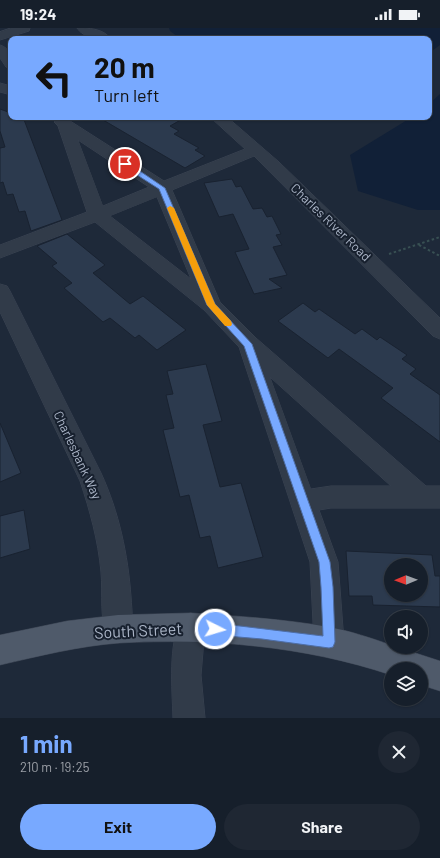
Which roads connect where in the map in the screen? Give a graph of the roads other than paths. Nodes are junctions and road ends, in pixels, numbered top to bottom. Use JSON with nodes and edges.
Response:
{"nodes":[{"id":1,"x":24,"y":28,"type":"edge"},
{"id":2,"x":83,"y":28,"type":"edge"},
{"id":3,"x":0,"y":36,"type":"edge"},
{"id":4,"x":98,"y":36,"type":"edge"},
{"id":5,"x":0,"y":50,"type":"edge"},
{"id":6,"x":8,"y":60,"type":"edge"},
{"id":7,"x":221,"y":120,"type":"edge"},
{"id":8,"x":61,"y":121,"type":"edge"},
{"id":9,"x":255,"y":150,"type":"junction"},
{"id":10,"x":162,"y":188,"type":"junction"},
{"id":11,"x":96,"y":215,"type":"junction"},
{"id":12,"x":0,"y":252,"type":"edge"},
{"id":13,"x":2,"y":299,"type":"edge"},
{"id":14,"x":211,"y":305,"type":"junction"},
{"id":15,"x":440,"y":331,"type":"edge"},
{"id":16,"x":248,"y":344,"type":"junction"},
{"id":17,"x":430,"y":497,"type":"edge"},
{"id":18,"x":304,"y":501,"type":"junction"},
{"id":19,"x":191,"y":627,"type":"junction"},
{"id":20,"x":118,"y":629,"type":"junction"},
{"id":21,"x":329,"y":642,"type":"junction"},
{"id":22,"x":0,"y":650,"type":"edge"},
{"id":23,"x":440,"y":676,"type":"edge"},
{"id":24,"x":188,"y":718,"type":"edge"}],
"edges":[{"from":1,"to":3,"type":"street"},
{"from":2,"to":4,"type":"street"},
{"from":5,"to":6,"type":"street"},
{"from":7,"to":9,"type":"street","name":"Charles River Road"},
{"from":8,"to":10,"type":"street"},
{"from":8,"to":11,"type":"street"},
{"from":9,"to":10,"type":"street"},
{"from":9,"to":15,"type":"street","name":"Charles River Road"},
{"from":10,"to":11,"type":"street"},
{"from":10,"to":14,"type":"street"},
{"from":11,"to":12,"type":"street"},
{"from":11,"to":14,"type":"street"},
{"from":13,"to":20,"type":"street","name":"Charlesbank Way"},
{"from":14,"to":16,"type":"street"},
{"from":16,"to":17,"type":"street"},
{"from":16,"to":18,"type":"street"},
{"from":17,"to":18,"type":"street"},
{"from":18,"to":21,"type":"street"},
{"from":19,"to":20,"type":"main road","name":"South Street"},
{"from":19,"to":21,"type":"main road","name":"South Street"},
{"from":19,"to":24,"type":"street"},
{"from":20,"to":22,"type":"main road","name":"South Street"},
{"from":21,"to":23,"type":"main road","name":"South Street"}]}
